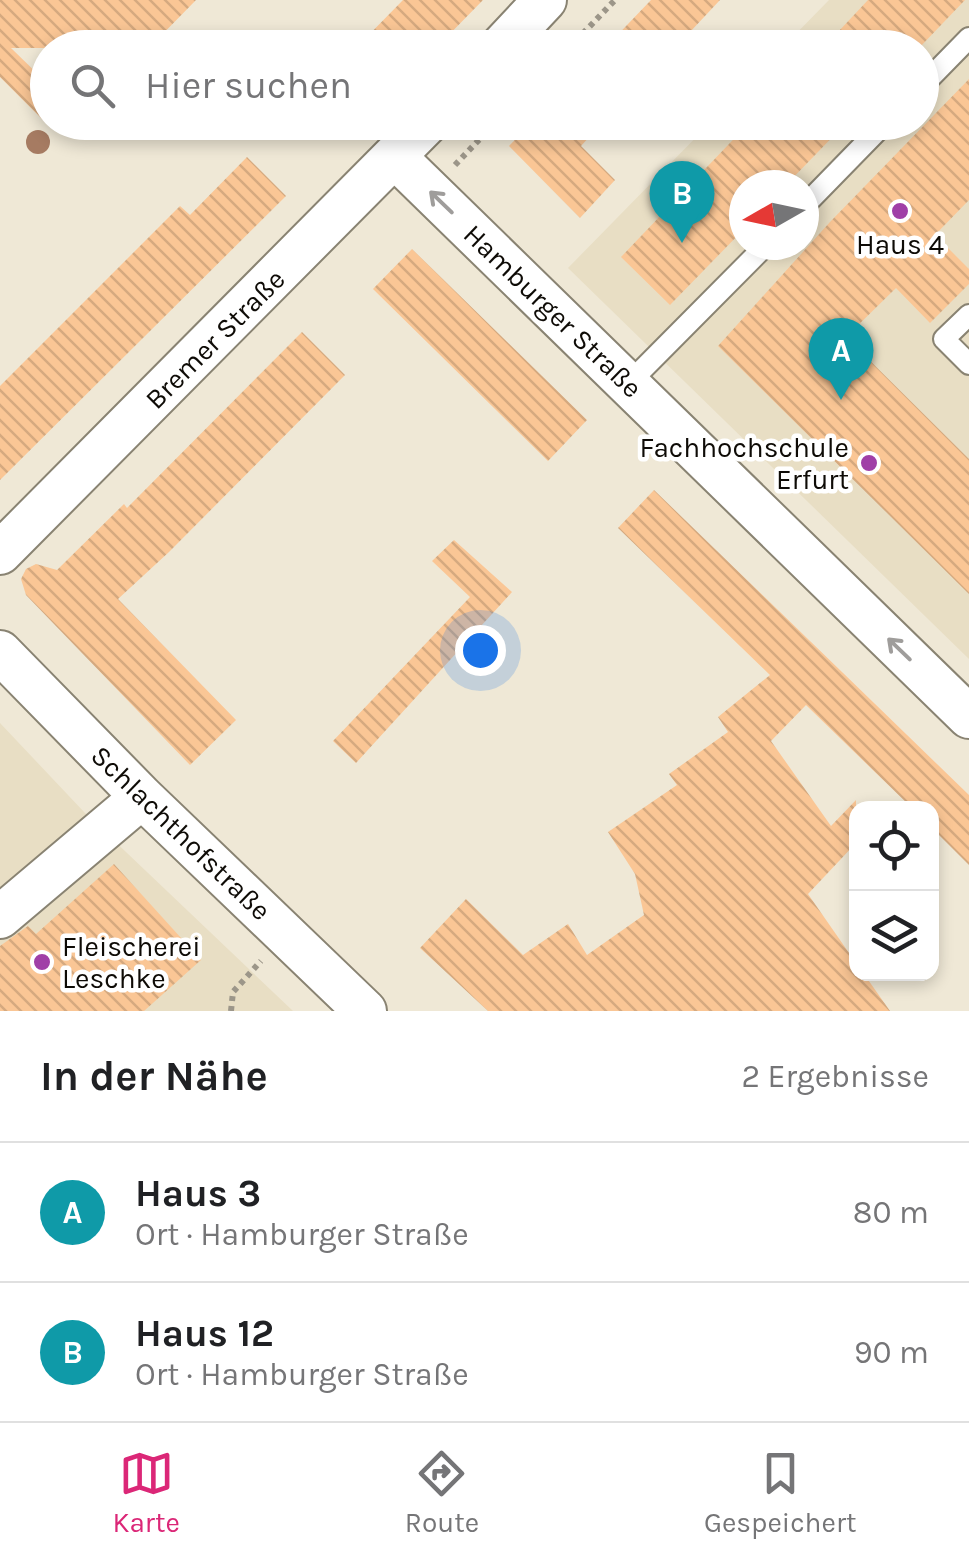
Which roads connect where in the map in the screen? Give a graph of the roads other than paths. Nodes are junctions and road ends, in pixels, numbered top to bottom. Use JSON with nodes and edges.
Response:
{"nodes":[{"id":1,"x":545,"y":0,"type":"edge"},
{"id":2,"x":517,"y":30,"type":"edge"},
{"id":3,"x":969,"y":38,"type":"edge"},
{"id":4,"x":939,"y":69,"type":"edge"},
{"id":5,"x":412,"y":140,"type":"edge"},
{"id":6,"x":868,"y":140,"type":"edge"},
{"id":7,"x":395,"y":158,"type":"junction"},
{"id":8,"x":819,"y":191,"type":"edge"},
{"id":9,"x":751,"y":260,"type":"edge"},
{"id":10,"x":969,"y":315,"type":"edge"},
{"id":11,"x":969,"y":364,"type":"edge"},
{"id":12,"x":628,"y":384,"type":"junction"},
{"id":13,"x":0,"y":553,"type":"edge"},
{"id":14,"x":0,"y":652,"type":"edge"},
{"id":15,"x":969,"y":717,"type":"edge"},
{"id":16,"x":142,"y":796,"type":"junction"},
{"id":17,"x":0,"y":917,"type":"edge"},
{"id":18,"x":365,"y":1011,"type":"edge"}],
"edges":[{"from":1,"to":2,"type":"street"},
{"from":3,"to":4,"type":"lane"},
{"from":5,"to":7,"type":"street","name":"Bremer Straße"},
{"from":6,"to":8,"type":"lane"},
{"from":12,"to":7,"type":"street","name":"Hamburger Straße","one_way":true},
{"from":7,"to":13,"type":"street","name":"Bremer Straße"},
{"from":9,"to":12,"type":"lane"},
{"from":10,"to":11,"type":"lane"},
{"from":15,"to":12,"type":"street","name":"Hamburger Straße","one_way":true},
{"from":14,"to":16,"type":"street","name":"Schlachthofstraße"},
{"from":16,"to":17,"type":"street"},
{"from":16,"to":18,"type":"street","name":"Schlachthofstraße"}]}
